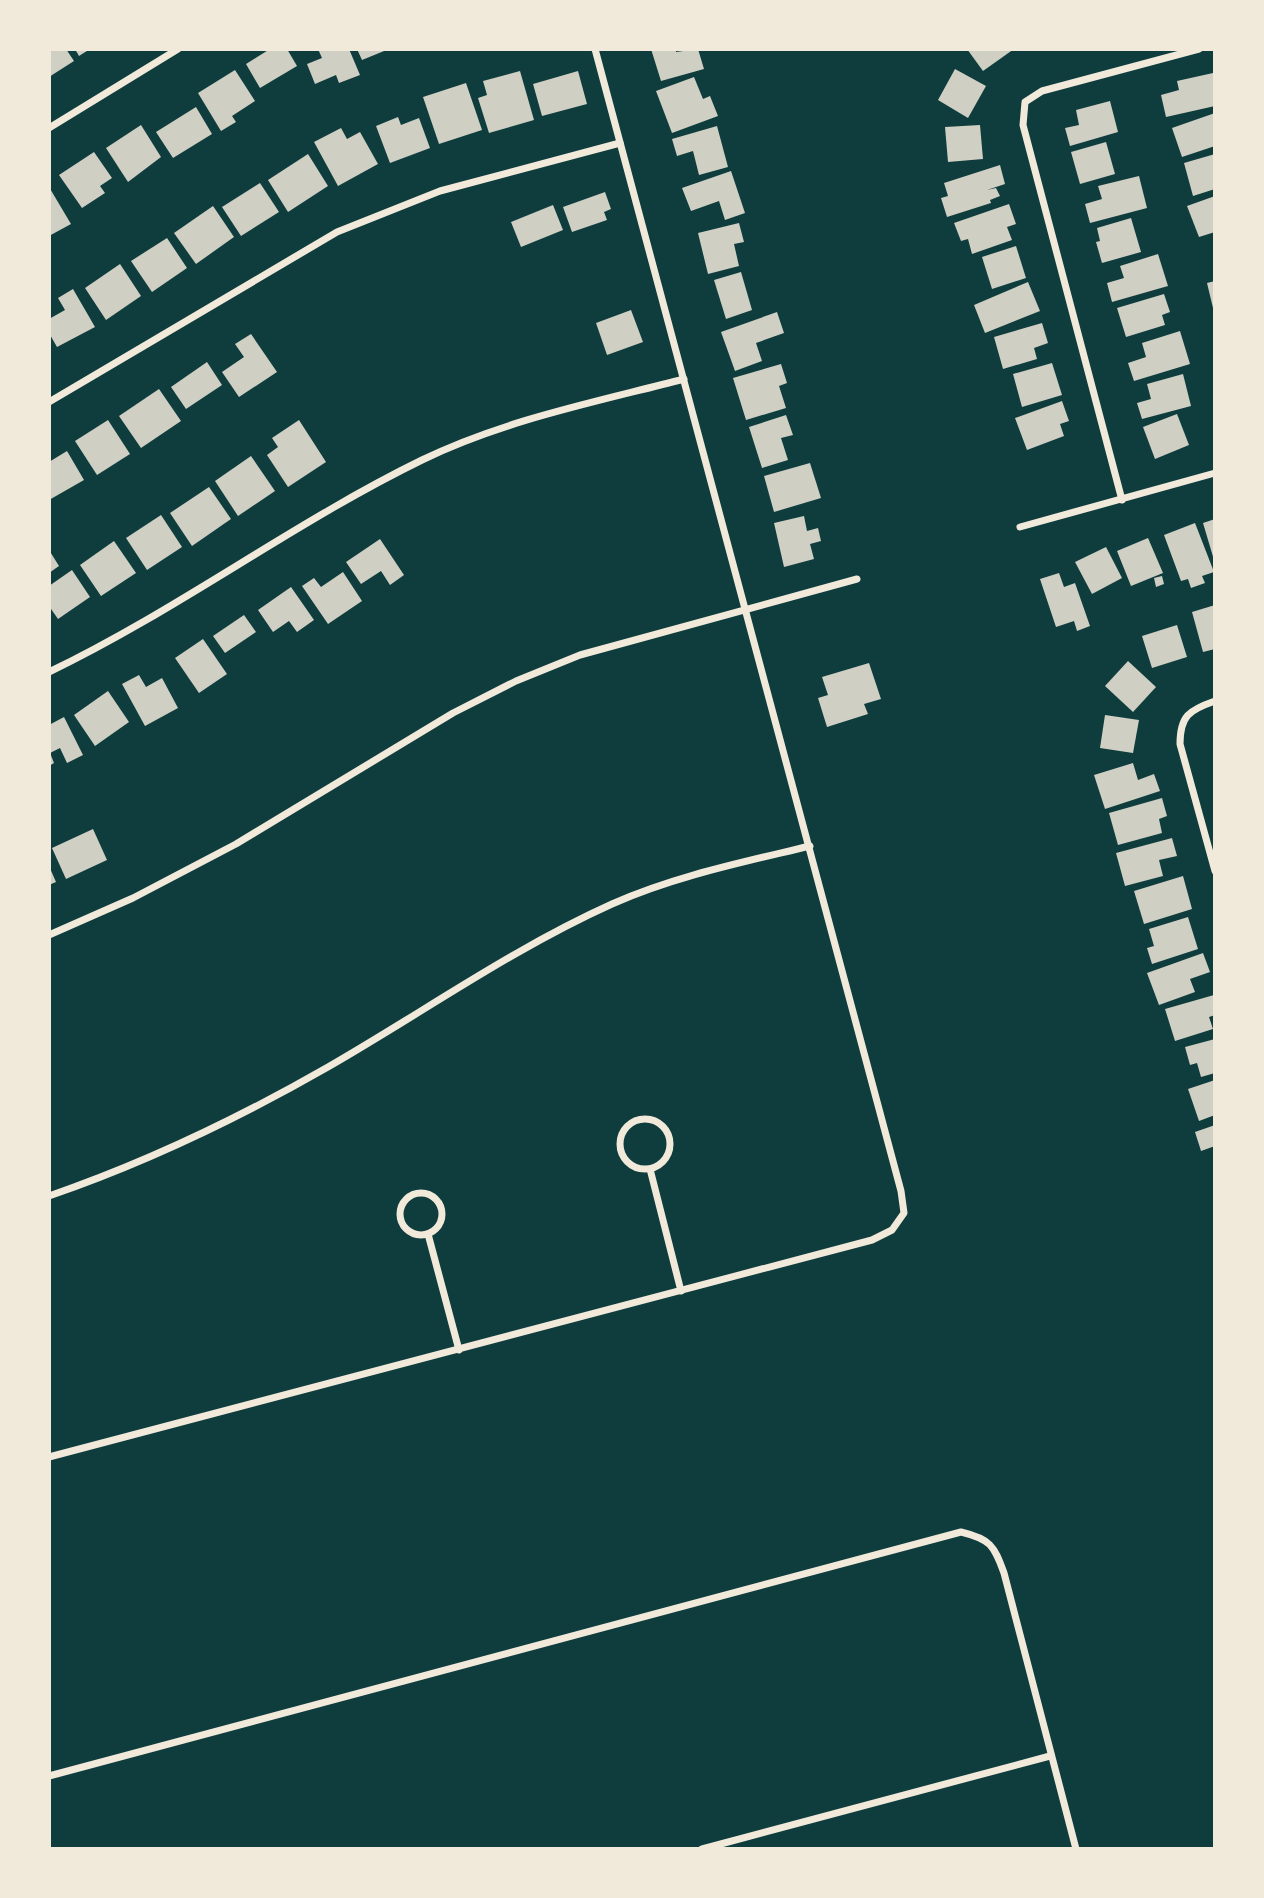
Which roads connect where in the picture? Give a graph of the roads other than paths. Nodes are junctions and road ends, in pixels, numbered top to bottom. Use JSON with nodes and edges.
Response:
{"nodes":[{"id":1,"x":178,"y":49,"type":"edge"},
{"id":2,"x":595,"y":49,"type":"edge"},
{"id":3,"x":1199,"y":49,"type":"edge"},
{"id":4,"x":49,"y":128,"type":"edge"},
{"id":5,"x":620,"y":144,"type":"junction"},
{"id":6,"x":684,"y":379,"type":"junction"},
{"id":7,"x":49,"y":402,"type":"edge"},
{"id":8,"x":1215,"y":473,"type":"edge"},
{"id":9,"x":1122,"y":499,"type":"junction"},
{"id":10,"x":1020,"y":527,"type":"dead end"},
{"id":11,"x":857,"y":579,"type":"dead end"},
{"id":12,"x":746,"y":610,"type":"junction"},
{"id":13,"x":49,"y":672,"type":"edge"},
{"id":14,"x":1215,"y":701,"type":"edge"},
{"id":15,"x":810,"y":846,"type":"junction"},
{"id":16,"x":1215,"y":870,"type":"edge"},
{"id":17,"x":49,"y":935,"type":"edge"},
{"id":18,"x":650,"y":1169,"type":"junction"},
{"id":19,"x":49,"y":1196,"type":"edge"},
{"id":20,"x":428,"y":1234,"type":"junction"},
{"id":21,"x":681,"y":1290,"type":"junction"},
{"id":22,"x":459,"y":1350,"type":"junction"},
{"id":23,"x":49,"y":1457,"type":"edge"},
{"id":24,"x":1051,"y":1756,"type":"junction"},
{"id":25,"x":49,"y":1776,"type":"edge"},
{"id":26,"x":702,"y":1849,"type":"edge"},
{"id":27,"x":1076,"y":1849,"type":"edge"}],
"edges":[{"from":1,"to":4,"type":"street"},
{"from":2,"to":5,"type":"street"},
{"from":3,"to":9,"type":"street"},
{"from":5,"to":6,"type":"street"},
{"from":5,"to":7,"type":"street"},
{"from":6,"to":12,"type":"street"},
{"from":6,"to":13,"type":"street"},
{"from":8,"to":9,"type":"street"},
{"from":9,"to":10,"type":"street"},
{"from":11,"to":12,"type":"street"},
{"from":12,"to":15,"type":"street"},
{"from":12,"to":17,"type":"street"},
{"from":14,"to":16,"type":"street"},
{"from":15,"to":19,"type":"street"},
{"from":15,"to":21,"type":"street"},
{"from":18,"to":18,"type":"street"},
{"from":18,"to":21,"type":"street"},
{"from":20,"to":20,"type":"street"},
{"from":20,"to":22,"type":"street"},
{"from":21,"to":22,"type":"street"},
{"from":22,"to":23,"type":"street"},
{"from":24,"to":25,"type":"street"},
{"from":24,"to":26,"type":"street"},
{"from":24,"to":27,"type":"street"}]}
